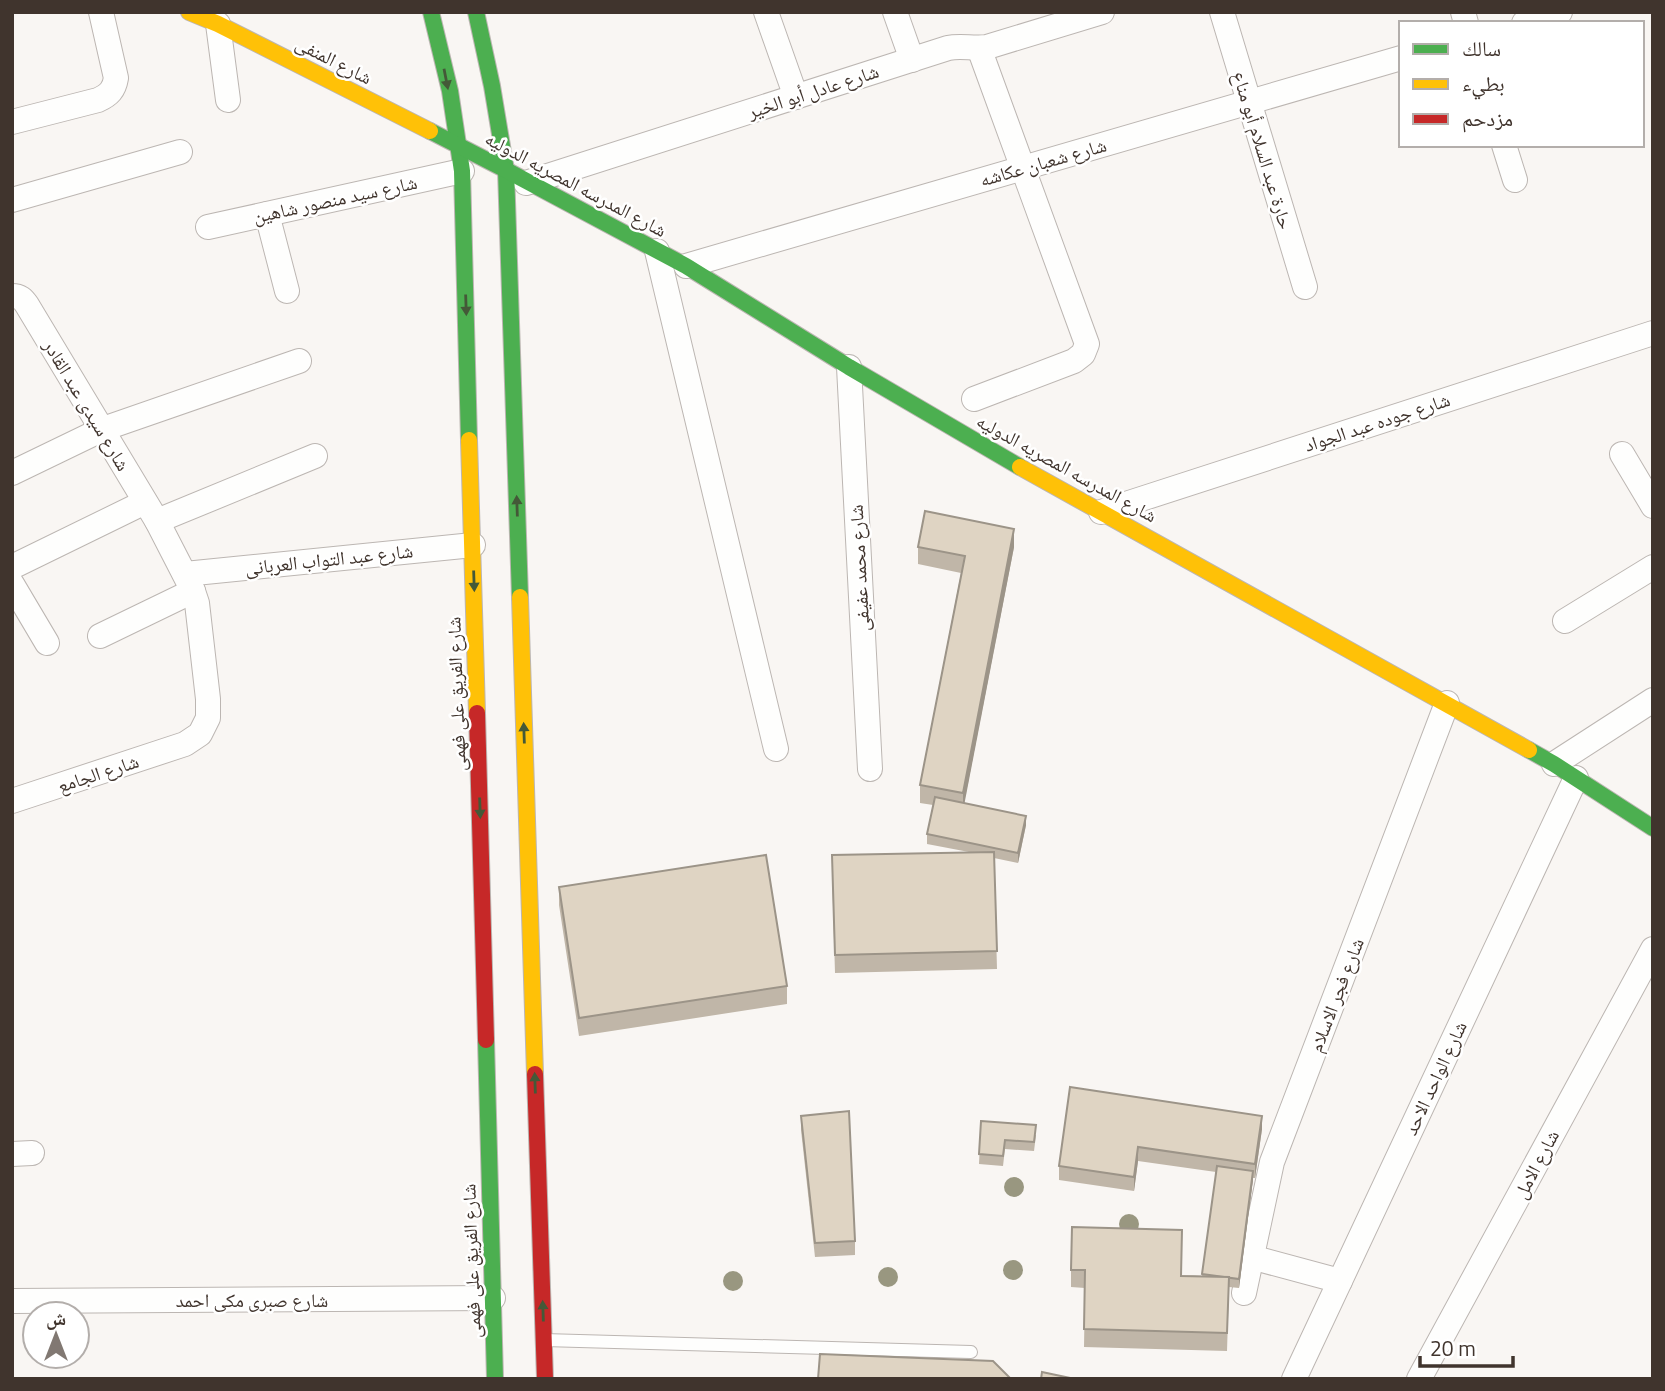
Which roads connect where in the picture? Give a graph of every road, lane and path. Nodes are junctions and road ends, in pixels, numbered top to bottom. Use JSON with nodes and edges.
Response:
{"nodes":[{"id":1,"x":101,"y":12,"type":"edge"},
{"id":2,"x":189,"y":12,"type":"edge"},
{"id":3,"x":431,"y":12,"type":"edge"},
{"id":4,"x":476,"y":12,"type":"edge"},
{"id":5,"x":766,"y":12,"type":"edge"},
{"id":6,"x":895,"y":12,"type":"edge"},
{"id":7,"x":1102,"y":12,"type":"edge"},
{"id":8,"x":1222,"y":12,"type":"edge"},
{"id":9,"x":1560,"y":12,"type":"edge"},
{"id":10,"x":1050,"y":19,"type":"edge"},
{"id":11,"x":1531,"y":21,"type":"edge"},
{"id":12,"x":218,"y":24,"type":"junction"},
{"id":13,"x":979,"y":48,"type":"junction"},
{"id":14,"x":1399,"y":59,"type":"edge"},
{"id":15,"x":912,"y":60,"type":"junction"},
{"id":16,"x":796,"y":97,"type":"junction"},
{"id":17,"x":228,"y":100,"type":"dead end"},
{"id":18,"x":1249,"y":102,"type":"junction"},
{"id":19,"x":12,"y":122,"type":"edge"},
{"id":20,"x":1505,"y":147,"type":"edge"},
{"id":21,"x":180,"y":152,"type":"dead end"},
{"id":22,"x":461,"y":159,"type":"junction"},
{"id":23,"x":1023,"y":167,"type":"junction"},
{"id":24,"x":516,"y":176,"type":"junction"},
{"id":25,"x":1515,"y":180,"type":"dead end"},
{"id":26,"x":12,"y":200,"type":"edge"},
{"id":27,"x":267,"y":214,"type":"junction"},
{"id":28,"x":208,"y":226,"type":"dead end"},
{"id":29,"x":657,"y":251,"type":"junction"},
{"id":30,"x":686,"y":266,"type":"junction"},
{"id":31,"x":1305,"y":287,"type":"dead end"},
{"id":32,"x":14,"y":291,"type":"edge"},
{"id":33,"x":286,"y":291,"type":"dead end"},
{"id":34,"x":1653,"y":333,"type":"edge"},
{"id":35,"x":299,"y":362,"type":"dead end"},
{"id":36,"x":849,"y":367,"type":"junction"},
{"id":37,"x":974,"y":399,"type":"dead end"},
{"id":38,"x":103,"y":429,"type":"junction"},
{"id":39,"x":1622,"y":454,"type":"dead end"},
{"id":40,"x":314,"y":456,"type":"dead end"},
{"id":41,"x":12,"y":473,"type":"edge"},
{"id":42,"x":1653,"y":506,"type":"edge"},
{"id":43,"x":151,"y":511,"type":"junction"},
{"id":44,"x":1101,"y":512,"type":"junction"},
{"id":45,"x":473,"y":545,"type":"junction"},
{"id":46,"x":12,"y":567,"type":"edge"},
{"id":47,"x":1653,"y":567,"type":"edge"},
{"id":48,"x":189,"y":582,"type":"junction"},
{"id":49,"x":12,"y":584,"type":"edge"},
{"id":50,"x":1565,"y":621,"type":"dead end"},
{"id":51,"x":100,"y":636,"type":"dead end"},
{"id":52,"x":47,"y":643,"type":"dead end"},
{"id":53,"x":1653,"y":700,"type":"edge"},
{"id":54,"x":1447,"y":703,"type":"junction"},
{"id":55,"x":185,"y":744,"type":"joint"},
{"id":56,"x":776,"y":748,"type":"dead end"},
{"id":57,"x":1554,"y":764,"type":"junction"},
{"id":58,"x":870,"y":768,"type":"dead end"},
{"id":59,"x":1576,"y":778,"type":"junction"},
{"id":60,"x":12,"y":802,"type":"edge"},
{"id":61,"x":1653,"y":828,"type":"edge"},
{"id":62,"x":1653,"y":948,"type":"edge"},
{"id":63,"x":1251,"y":1257,"type":"junction"},
{"id":64,"x":1340,"y":1281,"type":"junction"},
{"id":65,"x":1244,"y":1293,"type":"dead end"},
{"id":66,"x":493,"y":1298,"type":"junction"},
{"id":67,"x":12,"y":1301,"type":"edge"},
{"id":68,"x":544,"y":1340,"type":"junction"},
{"id":69,"x":971,"y":1352,"type":"dead end"},
{"id":70,"x":495,"y":1379,"type":"edge"},
{"id":71,"x":545,"y":1379,"type":"edge"},
{"id":72,"x":1294,"y":1379,"type":"edge"},
{"id":73,"x":1419,"y":1379,"type":"edge"}],
"edges":[{"from":1,"to":19,"type":"street"},
{"from":2,"to":12,"type":"street","name":"شارع المنفى"},
{"from":3,"to":22,"type":"street","name":"شارع الفريق على فهمى","one_way":true},
{"from":4,"to":24,"type":"street"},
{"from":5,"to":16,"type":"street"},
{"from":6,"to":15,"type":"street"},
{"from":7,"to":10,"type":"street","name":"شارع عادل أبو الخير"},
{"from":8,"to":18,"type":"street","name":"حارة عبد السلام أبو مناع"},
{"from":9,"to":11,"type":"street"},
{"from":10,"to":13,"type":"street","name":"شارع عادل أبو الخير"},
{"from":12,"to":17,"type":"street"},
{"from":12,"to":22,"type":"street","name":"شارع المنفى"},
{"from":13,"to":15,"type":"street","name":"شارع عادل أبو الخير"},
{"from":13,"to":23,"type":"street"},
{"from":14,"to":18,"type":"street","name":"شارع شعبان عكاشه"},
{"from":15,"to":16,"type":"street","name":"شارع عادل أبو الخير"},
{"from":16,"to":24,"type":"street","name":"شارع عادل أبو الخير"},
{"from":18,"to":23,"type":"street","name":"شارع شعبان عكاشه"},
{"from":18,"to":31,"type":"street","name":"حارة عبد السلام أبو مناع"},
{"from":20,"to":25,"type":"street"},
{"from":21,"to":26,"type":"street"},
{"from":22,"to":24,"type":"street","name":"شارع المدرسه المصريه الدوليه"},
{"from":22,"to":27,"type":"street","name":"شارع سيد منصور شاهين"},
{"from":22,"to":45,"type":"street","name":"شارع الفريق على فهمى","one_way":true},
{"from":23,"to":30,"type":"street","name":"شارع شعبان عكاشه"},
{"from":23,"to":37,"type":"street"},
{"from":24,"to":29,"type":"street","name":"شارع المدرسه المصريه الدوليه"},
{"from":68,"to":24,"type":"street","one_way":true},
{"from":27,"to":28,"type":"street","name":"شارع سيد منصور شاهين"},
{"from":27,"to":33,"type":"street"},
{"from":29,"to":30,"type":"street","name":"شارع المدرسه المصريه الدوليه"},
{"from":29,"to":56,"type":"street"},
{"from":30,"to":36,"type":"street","name":"شارع المدرسه المصريه الدوليه"},
{"from":32,"to":38,"type":"street","name":"شارع سيدى عبد القادر"},
{"from":34,"to":44,"type":"street","name":"شارع جوده عبد الجواد"},
{"from":35,"to":38,"type":"street"},
{"from":36,"to":44,"type":"street","name":"شارع المدرسه المصريه الدوليه"},
{"from":36,"to":58,"type":"street","name":"شارع محمد عفيفى"},
{"from":38,"to":41,"type":"street"},
{"from":38,"to":43,"type":"street","name":"شارع سيدى عبد القادر"},
{"from":39,"to":42,"type":"street"},
{"from":40,"to":43,"type":"street"},
{"from":43,"to":46,"type":"street"},
{"from":43,"to":48,"type":"street","name":"شارع سيدى عبد القادر"},
{"from":44,"to":54,"type":"street","name":"شارع المدرسه المصريه الدوليه"},
{"from":45,"to":48,"type":"street","name":"شارع عبد التواب العربانى"},
{"from":45,"to":66,"type":"street","name":"شارع الفريق على فهمى","one_way":true},
{"from":47,"to":50,"type":"street"},
{"from":48,"to":51,"type":"street"},
{"from":48,"to":55,"type":"street","name":"شارع سيدى عبد القادر"},
{"from":49,"to":52,"type":"street"},
{"from":53,"to":57,"type":"street"},
{"from":54,"to":57,"type":"street","name":"شارع المدرسه المصريه الدوليه"},
{"from":54,"to":63,"type":"street","name":"شارع فجر الاسلام"},
{"from":55,"to":60,"type":"street","name":"شارع الجامع"},
{"from":57,"to":59,"type":"street","name":"شارع المدرسه المصريه الدوليه"},
{"from":59,"to":61,"type":"street","name":"شارع المدرسه المصريه الدوليه"},
{"from":59,"to":64,"type":"street","name":"شارع الواحد الاحد"},
{"from":62,"to":73,"type":"street","name":"شارع الامل"},
{"from":63,"to":64,"type":"street"},
{"from":63,"to":65,"type":"street","name":"شارع فجر الاسلام"},
{"from":64,"to":72,"type":"street","name":"شارع الواحد الاحد"},
{"from":66,"to":67,"type":"street","name":"شارع صبرى مكى احمد"},
{"from":66,"to":70,"type":"street","name":"شارع الفريق على فهمى"},
{"from":68,"to":69,"type":"lane"},
{"from":68,"to":71,"type":"street"}]}
